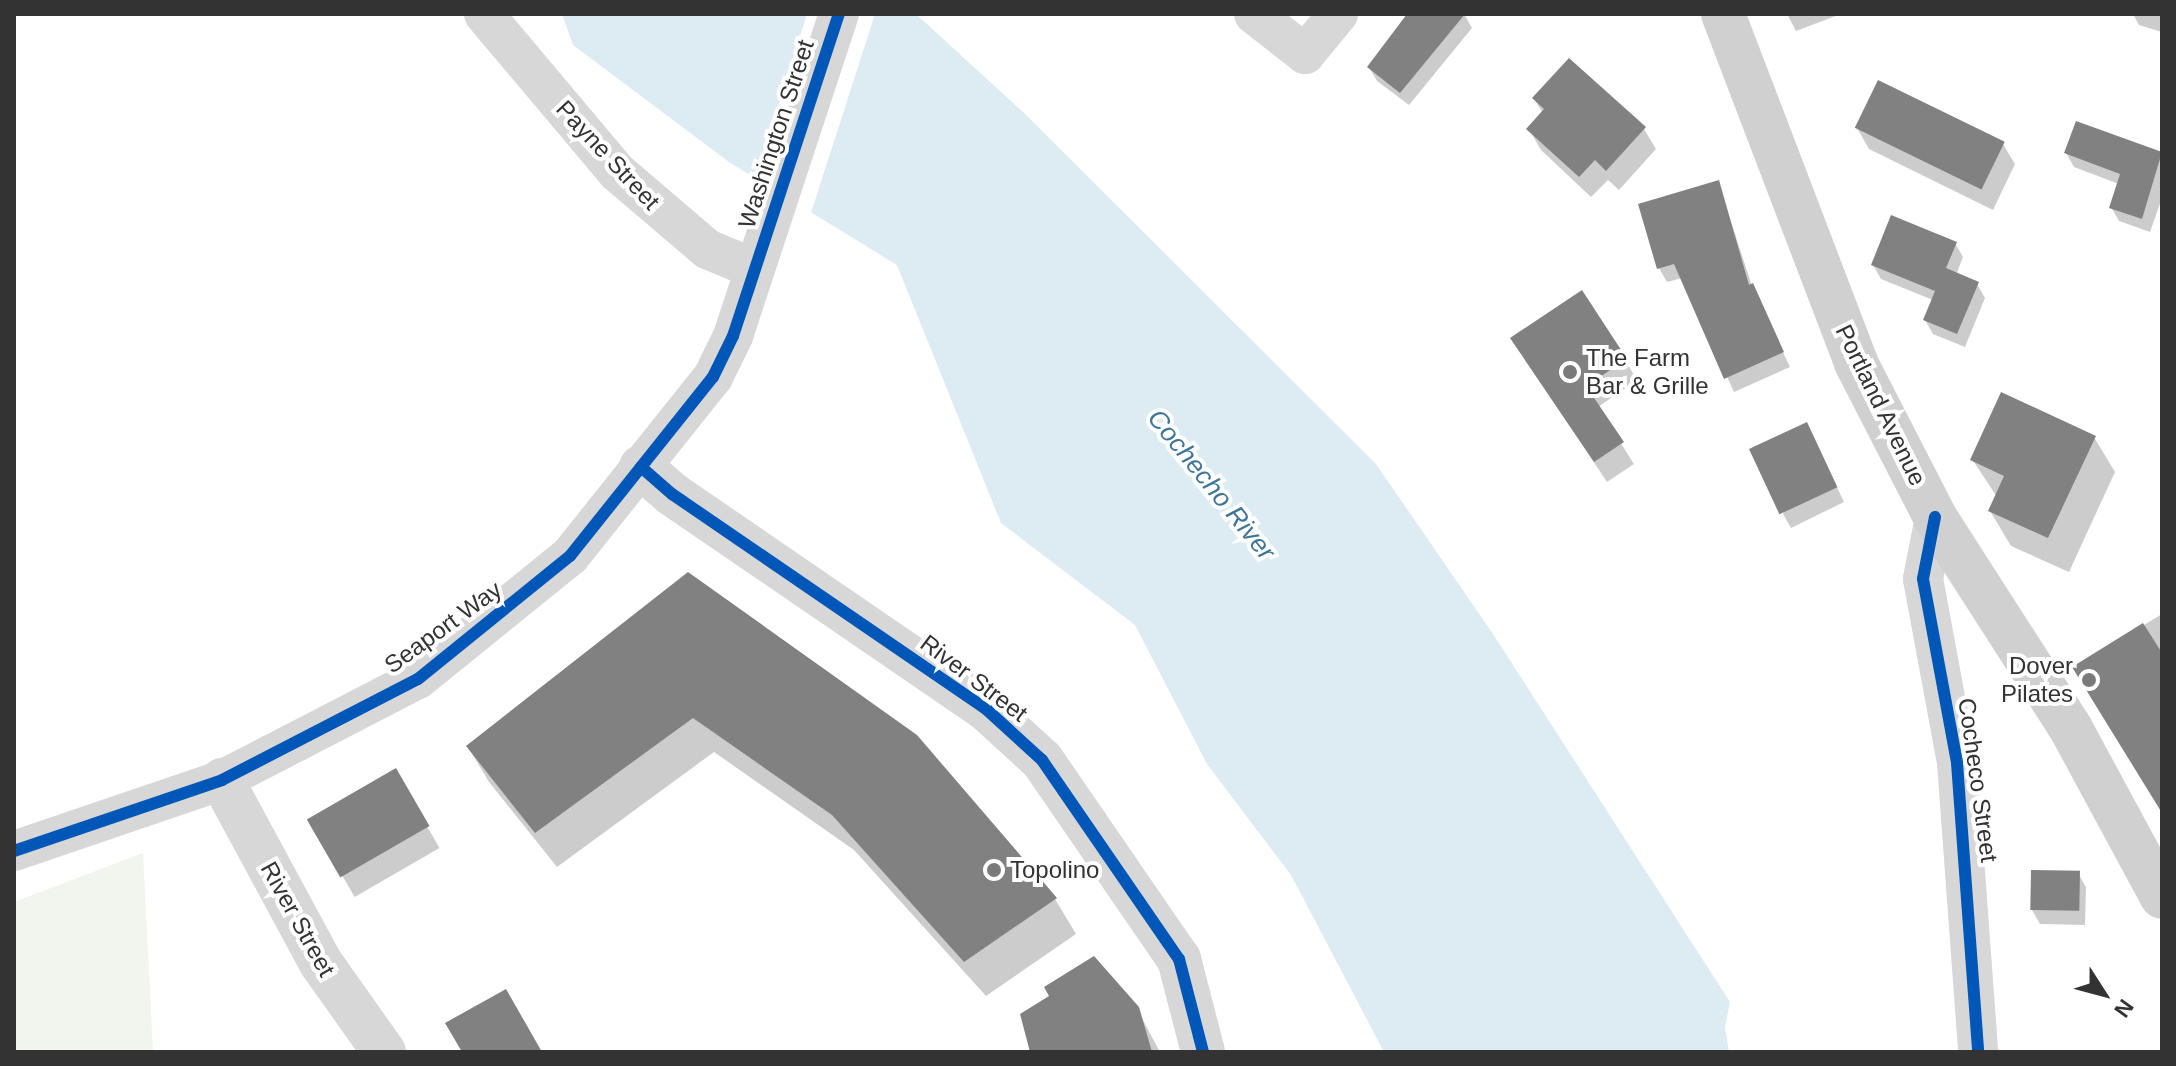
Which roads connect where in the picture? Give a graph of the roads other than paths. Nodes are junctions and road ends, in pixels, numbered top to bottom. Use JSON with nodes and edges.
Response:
{"nodes":[{"id":1,"x":484,"y":14,"type":"edge"},
{"id":2,"x":839,"y":14,"type":"edge"},
{"id":3,"x":1254,"y":14,"type":"edge"},
{"id":4,"x":1338,"y":14,"type":"edge"},
{"id":5,"x":1723,"y":14,"type":"edge"},
{"id":6,"x":755,"y":269,"type":"junction"},
{"id":7,"x":641,"y":467,"type":"junction"},
{"id":8,"x":1935,"y":517,"type":"junction"},
{"id":9,"x":222,"y":780,"type":"junction"},
{"id":10,"x":14,"y":851,"type":"edge"},
{"id":11,"x":2162,"y":897,"type":"edge"},
{"id":12,"x":384,"y":1052,"type":"edge"},
{"id":13,"x":1203,"y":1052,"type":"edge"},
{"id":14,"x":1978,"y":1052,"type":"edge"}],
"edges":[{"from":1,"to":6,"type":"street","name":"Payne Street"},
{"from":2,"to":6,"type":"street","name":"Washington Street"},
{"from":3,"to":4,"type":"street"},
{"from":5,"to":8,"type":"main road","name":"Portland Avenue"},
{"from":6,"to":7,"type":"street","name":"Seaport Way"},
{"from":7,"to":9,"type":"street","name":"Seaport Way"},
{"from":7,"to":13,"type":"street","name":"River Street"},
{"from":8,"to":11,"type":"main road","name":"Portland Avenue"},
{"from":8,"to":14,"type":"street","name":"Cocheco Street"},
{"from":9,"to":10,"type":"street","name":"Seaport Way"},
{"from":9,"to":12,"type":"street","name":"River Street"}]}
